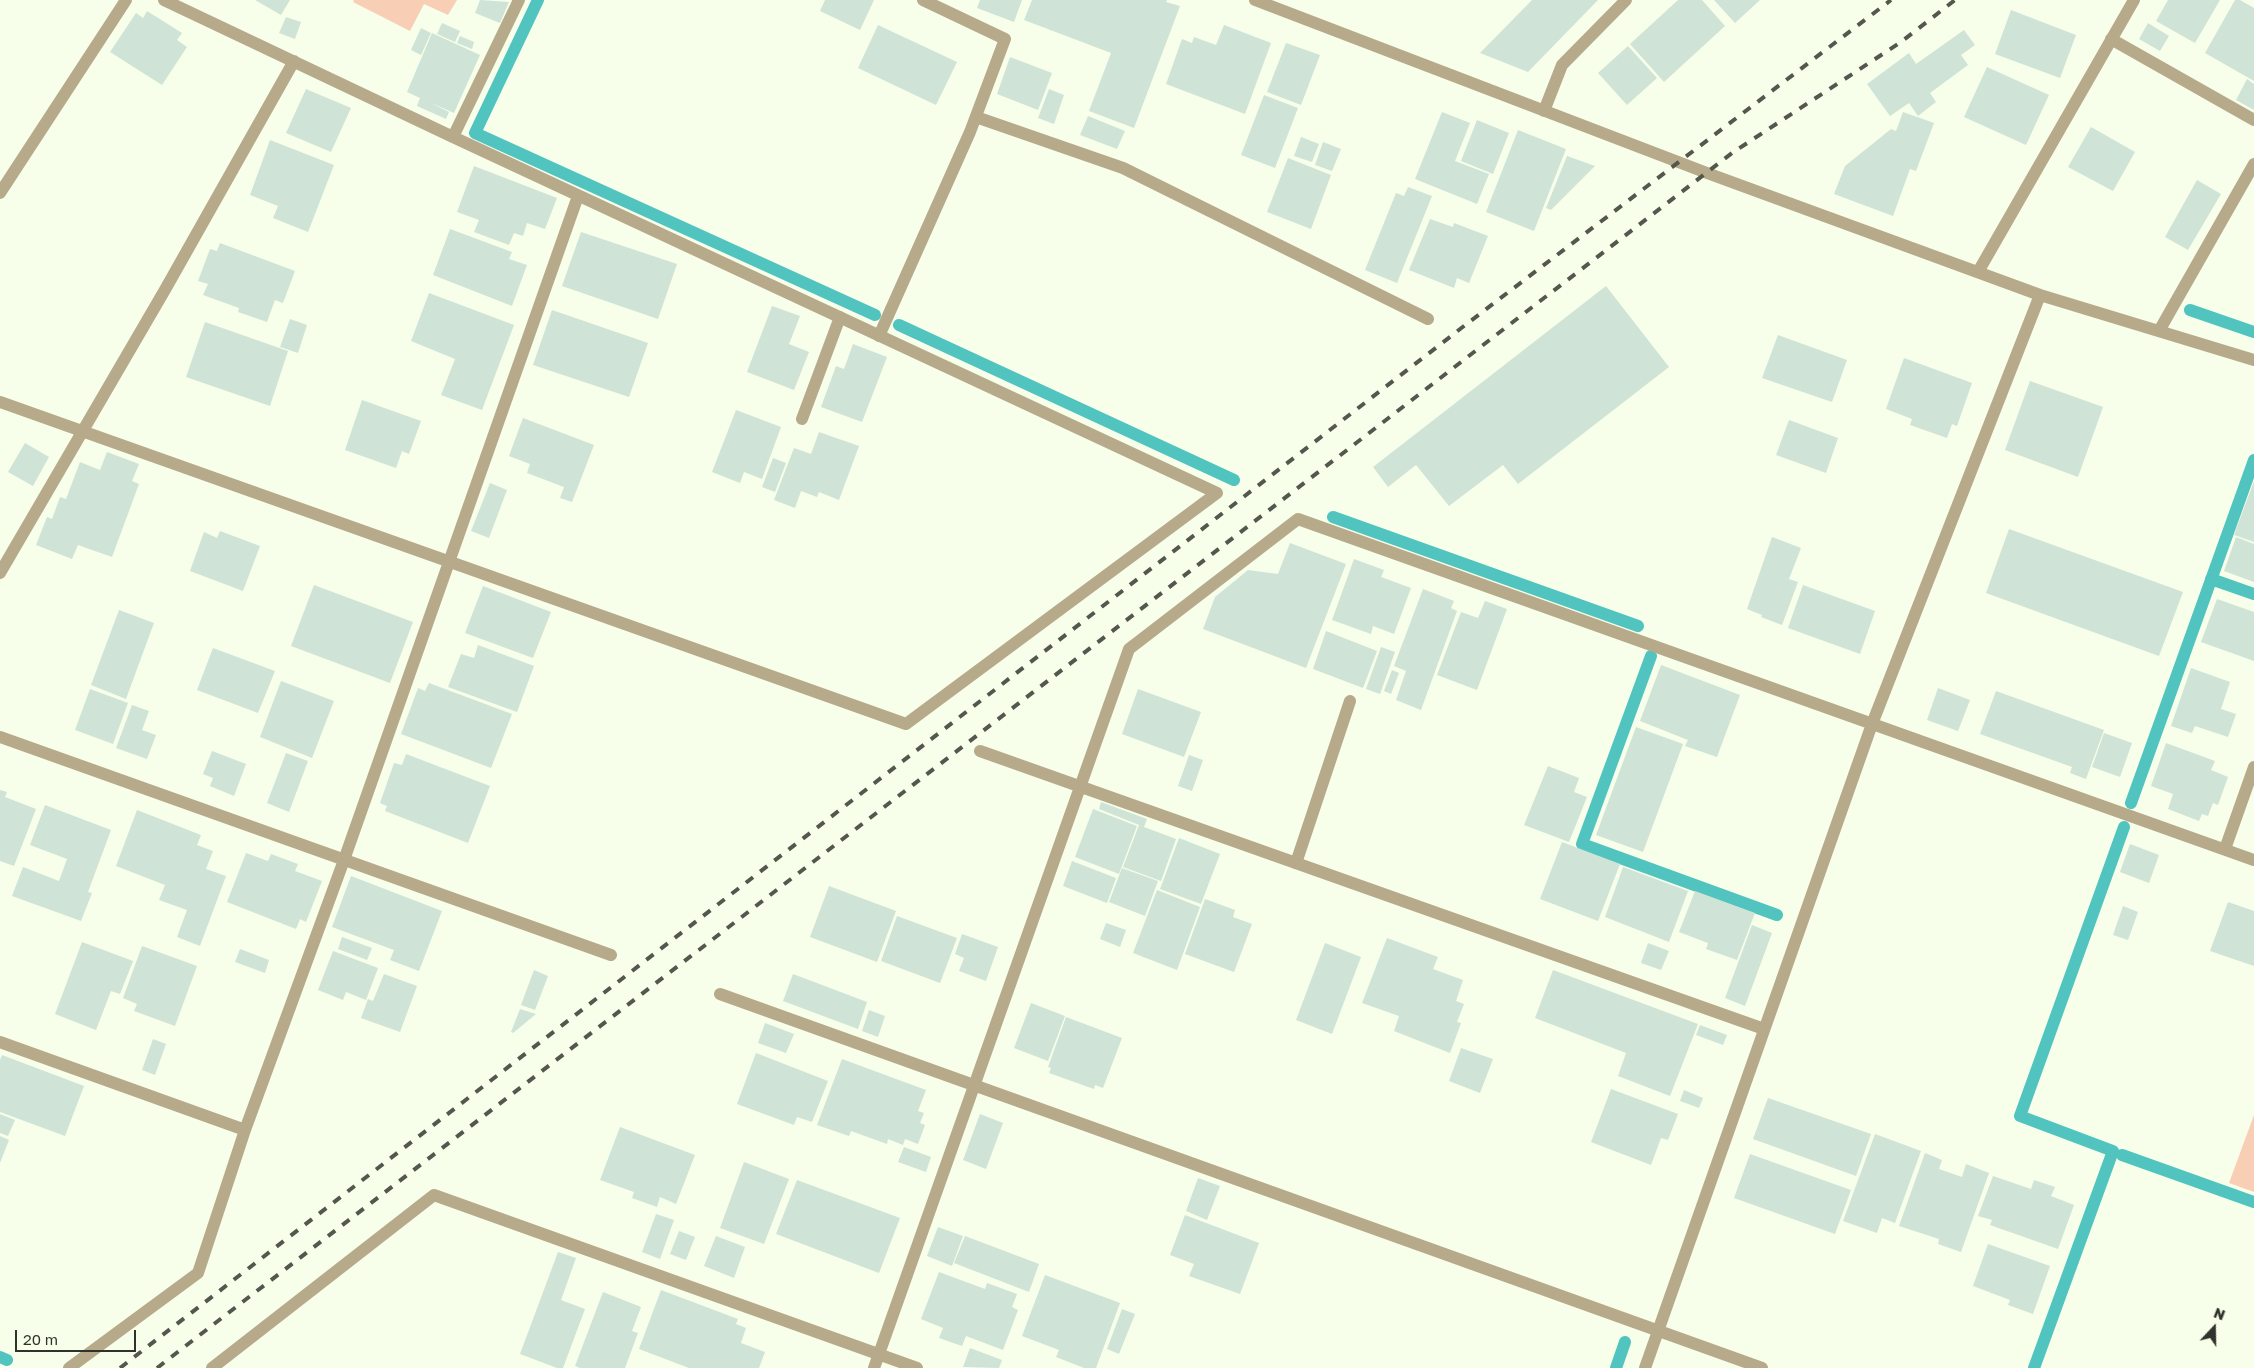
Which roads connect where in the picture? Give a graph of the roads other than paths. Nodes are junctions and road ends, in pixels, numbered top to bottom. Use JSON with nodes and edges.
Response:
{"nodes":[{"id":1,"x":126,"y":0,"type":"edge"},
{"id":2,"x":164,"y":0,"type":"edge"},
{"id":3,"x":519,"y":0,"type":"edge"},
{"id":4,"x":923,"y":0,"type":"edge"},
{"id":5,"x":1255,"y":0,"type":"edge"},
{"id":6,"x":1626,"y":0,"type":"edge"},
{"id":7,"x":2134,"y":0,"type":"edge"},
{"id":8,"x":2111,"y":40,"type":"junction"},
{"id":9,"x":294,"y":61,"type":"junction"},
{"id":10,"x":1544,"y":111,"type":"junction"},
{"id":11,"x":976,"y":116,"type":"junction"},
{"id":12,"x":2254,"y":120,"type":"edge"},
{"id":13,"x":453,"y":138,"type":"junction"},
{"id":14,"x":2254,"y":164,"type":"edge"},
{"id":15,"x":0,"y":193,"type":"edge"},
{"id":16,"x":578,"y":196,"type":"junction"},
{"id":17,"x":1978,"y":272,"type":"junction"},
{"id":18,"x":2040,"y":295,"type":"junction"},
{"id":19,"x":840,"y":317,"type":"junction"},
{"id":20,"x":1428,"y":319,"type":"dead end"},
{"id":21,"x":2159,"y":331,"type":"junction"},
{"id":22,"x":879,"y":336,"type":"junction"},
{"id":23,"x":2254,"y":360,"type":"edge"},
{"id":24,"x":0,"y":402,"type":"edge"},
{"id":25,"x":802,"y":419,"type":"dead end"},
{"id":26,"x":83,"y":431,"type":"junction"},
{"id":27,"x":449,"y":563,"type":"junction"},
{"id":28,"x":0,"y":573,"type":"edge"},
{"id":29,"x":1350,"y":701,"type":"dead end"},
{"id":30,"x":1872,"y":724,"type":"junction"},
{"id":31,"x":0,"y":737,"type":"edge"},
{"id":32,"x":980,"y":751,"type":"dead end"},
{"id":33,"x":2254,"y":767,"type":"edge"},
{"id":34,"x":1080,"y":786,"type":"junction"},
{"id":35,"x":2225,"y":849,"type":"junction"},
{"id":36,"x":344,"y":860,"type":"junction"},
{"id":37,"x":2254,"y":860,"type":"edge"},
{"id":38,"x":1296,"y":863,"type":"junction"},
{"id":39,"x":611,"y":955,"type":"dead end"},
{"id":40,"x":720,"y":994,"type":"dead end"},
{"id":41,"x":1764,"y":1029,"type":"junction"},
{"id":42,"x":0,"y":1042,"type":"edge"},
{"id":43,"x":975,"y":1084,"type":"junction"},
{"id":44,"x":245,"y":1130,"type":"junction"},
{"id":45,"x":1658,"y":1330,"type":"junction"},
{"id":46,"x":879,"y":1354,"type":"junction"},
{"id":47,"x":69,"y":1368,"type":"edge"},
{"id":48,"x":212,"y":1368,"type":"edge"},
{"id":49,"x":874,"y":1368,"type":"edge"},
{"id":50,"x":917,"y":1368,"type":"edge"},
{"id":51,"x":1645,"y":1368,"type":"edge"},
{"id":52,"x":1762,"y":1368,"type":"edge"}],
"edges":[{"from":1,"to":15,"type":"street"},
{"from":2,"to":9,"type":"street"},
{"from":3,"to":13,"type":"street"},
{"from":4,"to":11,"type":"street"},
{"from":5,"to":10,"type":"street"},
{"from":6,"to":10,"type":"street"},
{"from":7,"to":8,"type":"street"},
{"from":8,"to":12,"type":"street"},
{"from":8,"to":17,"type":"street"},
{"from":9,"to":13,"type":"street"},
{"from":9,"to":26,"type":"street"},
{"from":10,"to":17,"type":"street"},
{"from":11,"to":20,"type":"street"},
{"from":11,"to":22,"type":"street"},
{"from":13,"to":16,"type":"street"},
{"from":14,"to":21,"type":"street"},
{"from":16,"to":19,"type":"street"},
{"from":16,"to":27,"type":"street"},
{"from":17,"to":18,"type":"street"},
{"from":18,"to":21,"type":"street"},
{"from":18,"to":30,"type":"street"},
{"from":19,"to":22,"type":"street"},
{"from":19,"to":25,"type":"street"},
{"from":21,"to":23,"type":"street"},
{"from":22,"to":27,"type":"street"},
{"from":24,"to":26,"type":"street"},
{"from":26,"to":27,"type":"street"},
{"from":26,"to":28,"type":"street"},
{"from":27,"to":36,"type":"street"},
{"from":29,"to":38,"type":"street"},
{"from":30,"to":34,"type":"street"},
{"from":30,"to":35,"type":"street"},
{"from":30,"to":41,"type":"street"},
{"from":31,"to":36,"type":"street"},
{"from":32,"to":34,"type":"street"},
{"from":33,"to":35,"type":"street"},
{"from":34,"to":38,"type":"street"},
{"from":34,"to":43,"type":"street"},
{"from":35,"to":37,"type":"street"},
{"from":36,"to":39,"type":"street"},
{"from":36,"to":44,"type":"street"},
{"from":38,"to":41,"type":"street"},
{"from":40,"to":43,"type":"street"},
{"from":41,"to":45,"type":"street"},
{"from":42,"to":44,"type":"street"},
{"from":43,"to":45,"type":"street"},
{"from":43,"to":46,"type":"street"},
{"from":44,"to":47,"type":"street"},
{"from":45,"to":51,"type":"street"},
{"from":45,"to":52,"type":"street"},
{"from":46,"to":48,"type":"street"},
{"from":46,"to":49,"type":"street"},
{"from":46,"to":50,"type":"street"}]}
